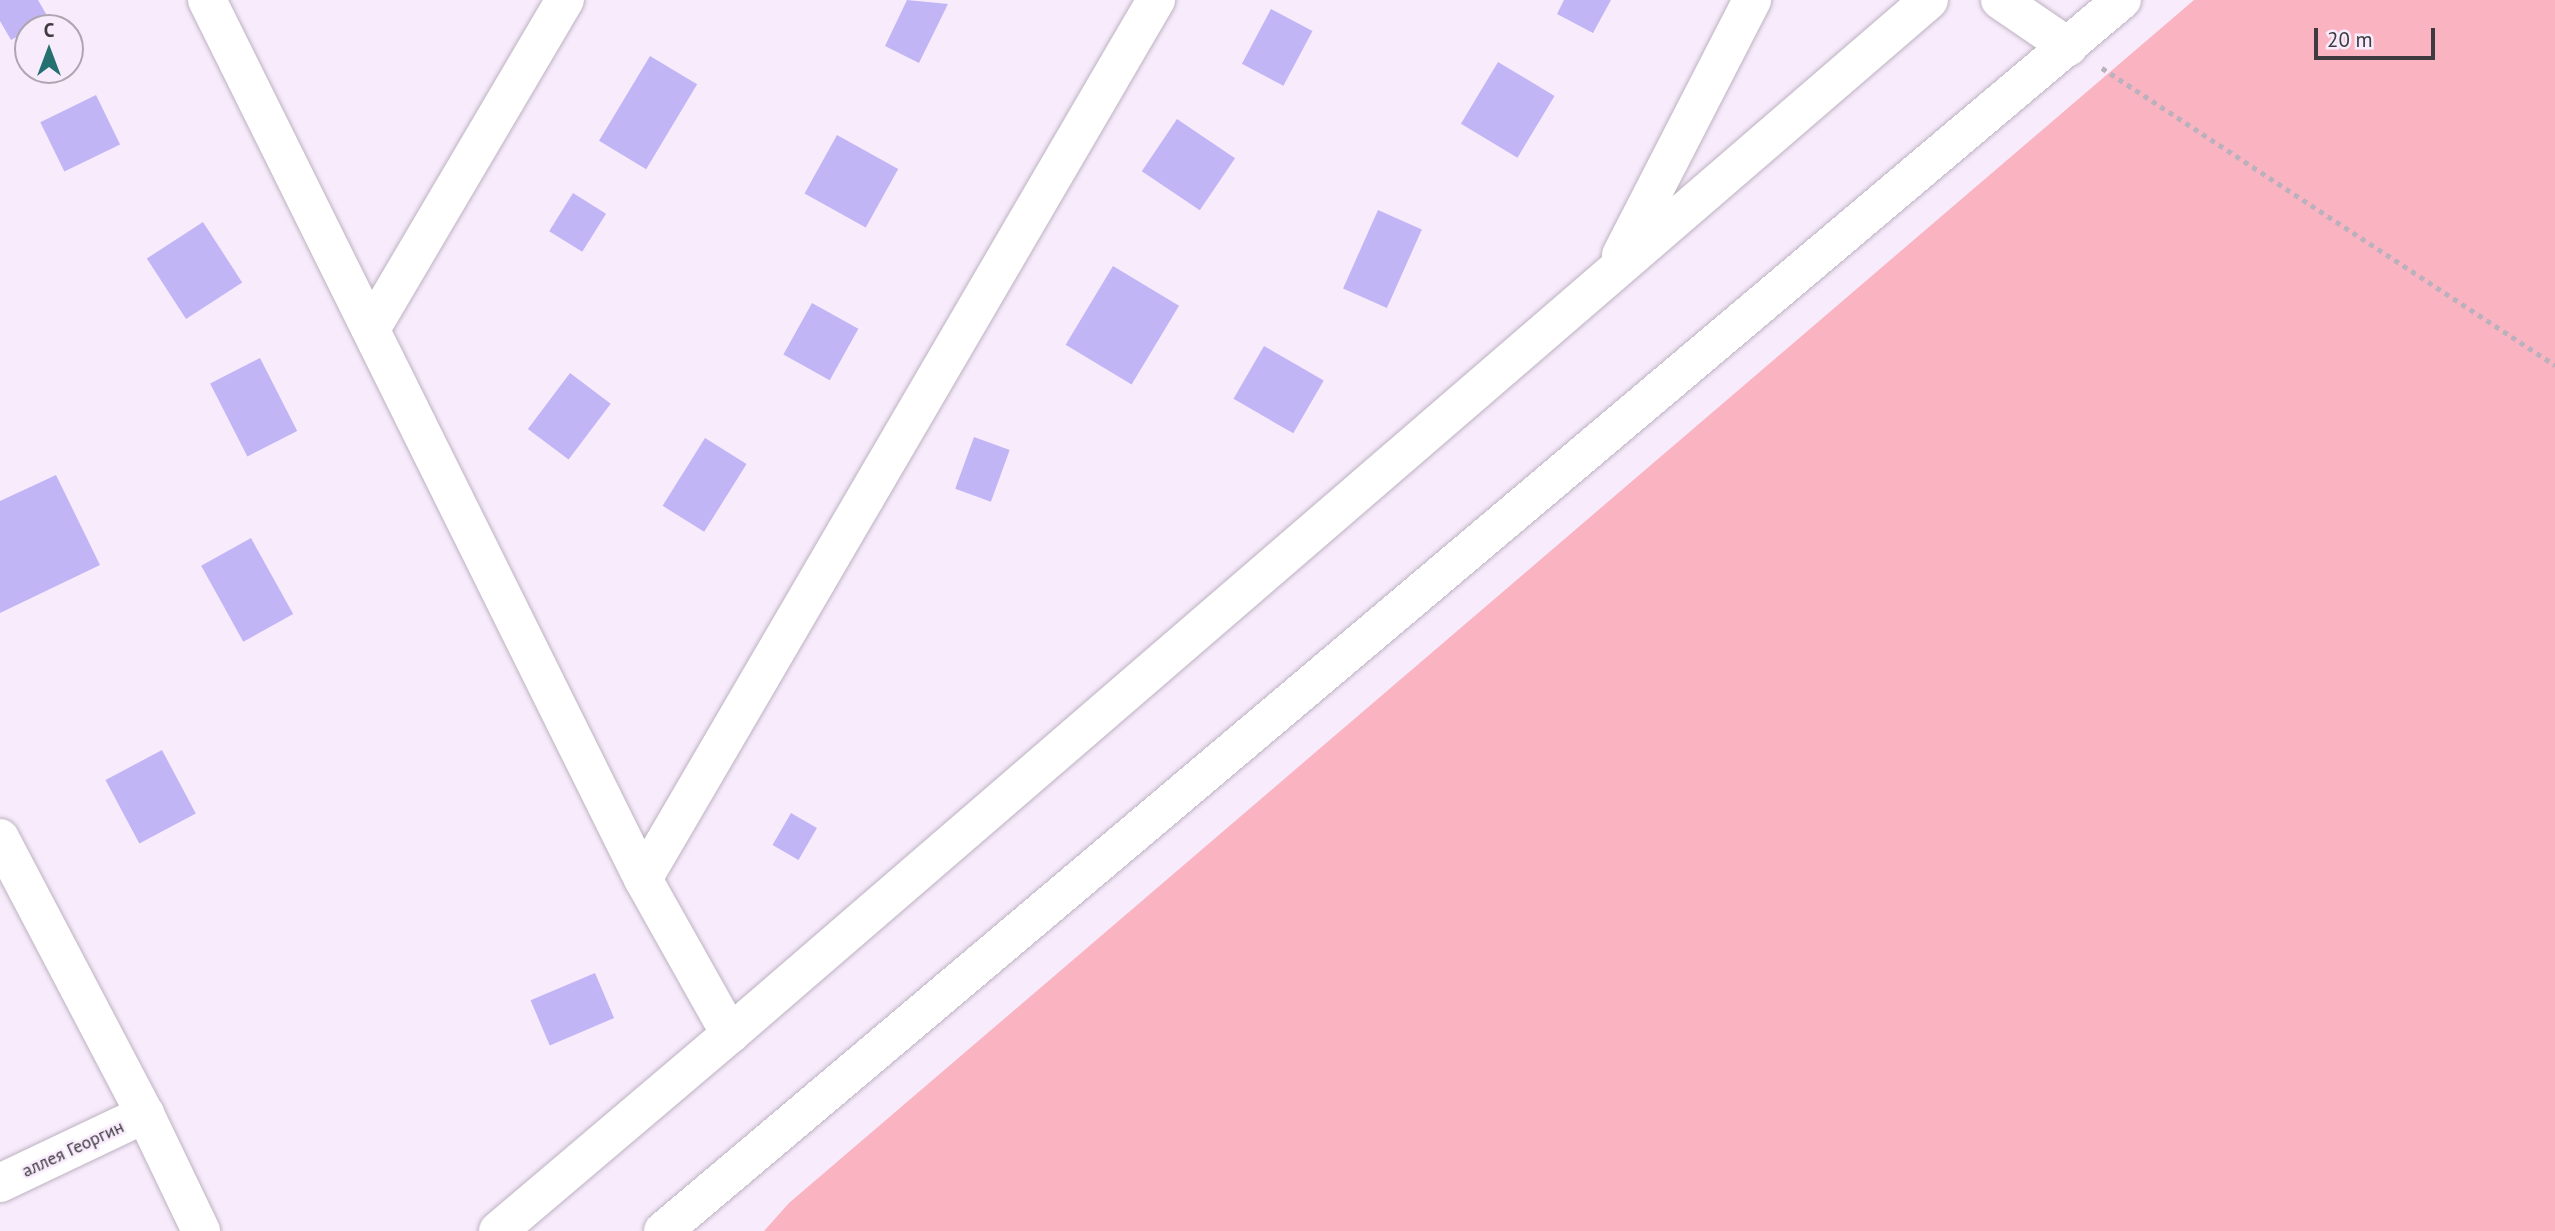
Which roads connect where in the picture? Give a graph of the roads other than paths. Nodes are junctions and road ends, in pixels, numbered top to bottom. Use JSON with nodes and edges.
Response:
{"nodes":[{"id":1,"x":207,"y":0,"type":"edge"},
{"id":2,"x":565,"y":0,"type":"edge"},
{"id":3,"x":1156,"y":0,"type":"edge"},
{"id":4,"x":1752,"y":0,"type":"edge"},
{"id":5,"x":1929,"y":0,"type":"edge"},
{"id":6,"x":2000,"y":0,"type":"edge"},
{"id":7,"x":2122,"y":0,"type":"edge"},
{"id":8,"x":2069,"y":47,"type":"junction"},
{"id":9,"x":1612,"y":272,"type":"junction"},
{"id":10,"x":371,"y":329,"type":"junction"},
{"id":11,"x":0,"y":838,"type":"edge"},
{"id":12,"x":643,"y":879,"type":"junction"},
{"id":13,"x":730,"y":1034,"type":"junction"},
{"id":14,"x":145,"y":1114,"type":"junction"},
{"id":15,"x":0,"y":1183,"type":"edge"},
{"id":16,"x":201,"y":1231,"type":"edge"},
{"id":17,"x":498,"y":1231,"type":"edge"},
{"id":18,"x":663,"y":1231,"type":"edge"}],
"edges":[{"from":1,"to":10,"type":"street"},
{"from":2,"to":10,"type":"street"},
{"from":3,"to":12,"type":"street"},
{"from":4,"to":9,"type":"street"},
{"from":5,"to":9,"type":"street"},
{"from":6,"to":8,"type":"street"},
{"from":7,"to":8,"type":"street"},
{"from":8,"to":18,"type":"street"},
{"from":9,"to":13,"type":"street"},
{"from":10,"to":12,"type":"street"},
{"from":11,"to":14,"type":"street"},
{"from":12,"to":13,"type":"street"},
{"from":13,"to":17,"type":"street"},
{"from":14,"to":15,"type":"street","name":"аллея Георгин"},
{"from":14,"to":16,"type":"street"}]}
